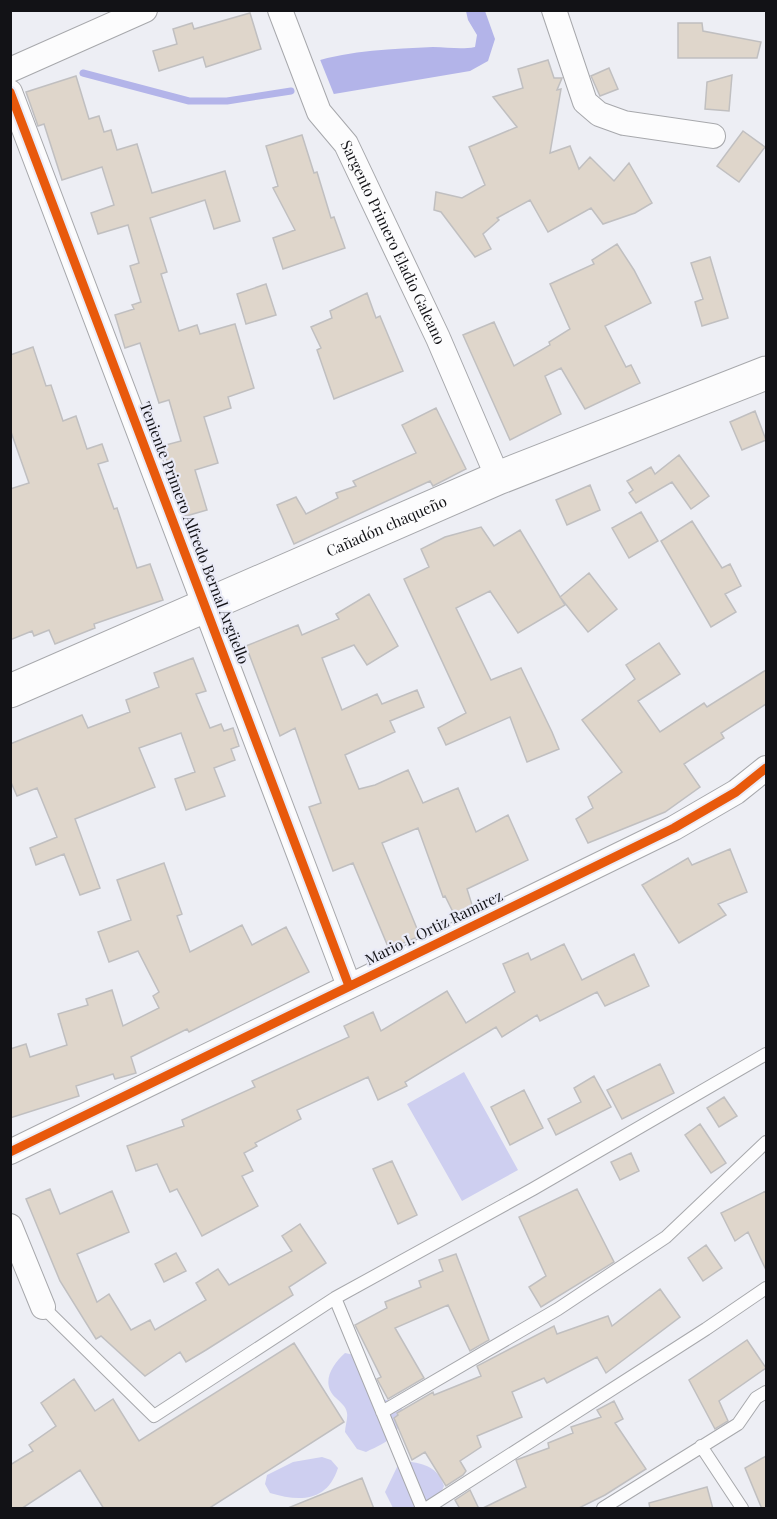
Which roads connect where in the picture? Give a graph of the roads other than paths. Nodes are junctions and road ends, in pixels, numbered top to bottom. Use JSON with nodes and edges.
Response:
{"nodes":[{"id":1,"x":145,"y":10,"type":"edge"},
{"id":2,"x":280,"y":10,"type":"edge"},
{"id":3,"x":554,"y":10,"type":"edge"},
{"id":4,"x":10,"y":70,"type":"edge"},
{"id":5,"x":10,"y":92,"type":"edge"},
{"id":6,"x":713,"y":136,"type":"dead end"},
{"id":7,"x":766,"y":373,"type":"edge"},
{"id":8,"x":498,"y":478,"type":"junction"},
{"id":9,"x":206,"y":607,"type":"junction"},
{"id":10,"x":10,"y":691,"type":"edge"},
{"id":11,"x":766,"y":768,"type":"edge"},
{"id":12,"x":349,"y":986,"type":"junction"},
{"id":13,"x":766,"y":1053,"type":"edge"},
{"id":14,"x":766,"y":1142,"type":"edge"},
{"id":15,"x":10,"y":1152,"type":"edge"},
{"id":16,"x":10,"y":1226,"type":"edge"},
{"id":17,"x":766,"y":1288,"type":"edge"},
{"id":18,"x":334,"y":1298,"type":"junction"},
{"id":19,"x":43,"y":1307,"type":"joint"},
{"id":20,"x":766,"y":1392,"type":"edge"},
{"id":21,"x":382,"y":1412,"type":"junction"},
{"id":22,"x":701,"y":1446,"type":"junction"},
{"id":23,"x":422,"y":1509,"type":"edge"},
{"id":24,"x":427,"y":1509,"type":"edge"},
{"id":25,"x":603,"y":1509,"type":"edge"},
{"id":26,"x":742,"y":1509,"type":"edge"}],
"edges":[{"from":1,"to":4,"type":"street"},
{"from":2,"to":8,"type":"street","name":"Sargento Primero Eladio Galeano"},
{"from":3,"to":6,"type":"street"},
{"from":5,"to":9,"type":"street","name":"Teniente Primero Alfredo Bernal Argüello"},
{"from":7,"to":8,"type":"main road","name":"Cañadón chaqueño"},
{"from":8,"to":9,"type":"main road","name":"Cañadón chaqueño"},
{"from":9,"to":10,"type":"main road","name":"Cañadón chaqueño"},
{"from":9,"to":12,"type":"street","name":"Teniente Primero Alfredo Bernal Argüello"},
{"from":11,"to":12,"type":"street","name":"Mario I. Ortiz Ramirez"},
{"from":12,"to":15,"type":"street","name":"Mario I. Ortiz Ramirez"},
{"from":13,"to":18,"type":"lane"},
{"from":14,"to":21,"type":"lane"},
{"from":16,"to":19,"type":"street"},
{"from":17,"to":24,"type":"lane"},
{"from":18,"to":19,"type":"lane"},
{"from":18,"to":21,"type":"lane"},
{"from":20,"to":22,"type":"lane"},
{"from":21,"to":23,"type":"lane"},
{"from":22,"to":25,"type":"lane"},
{"from":22,"to":26,"type":"lane"}]}
